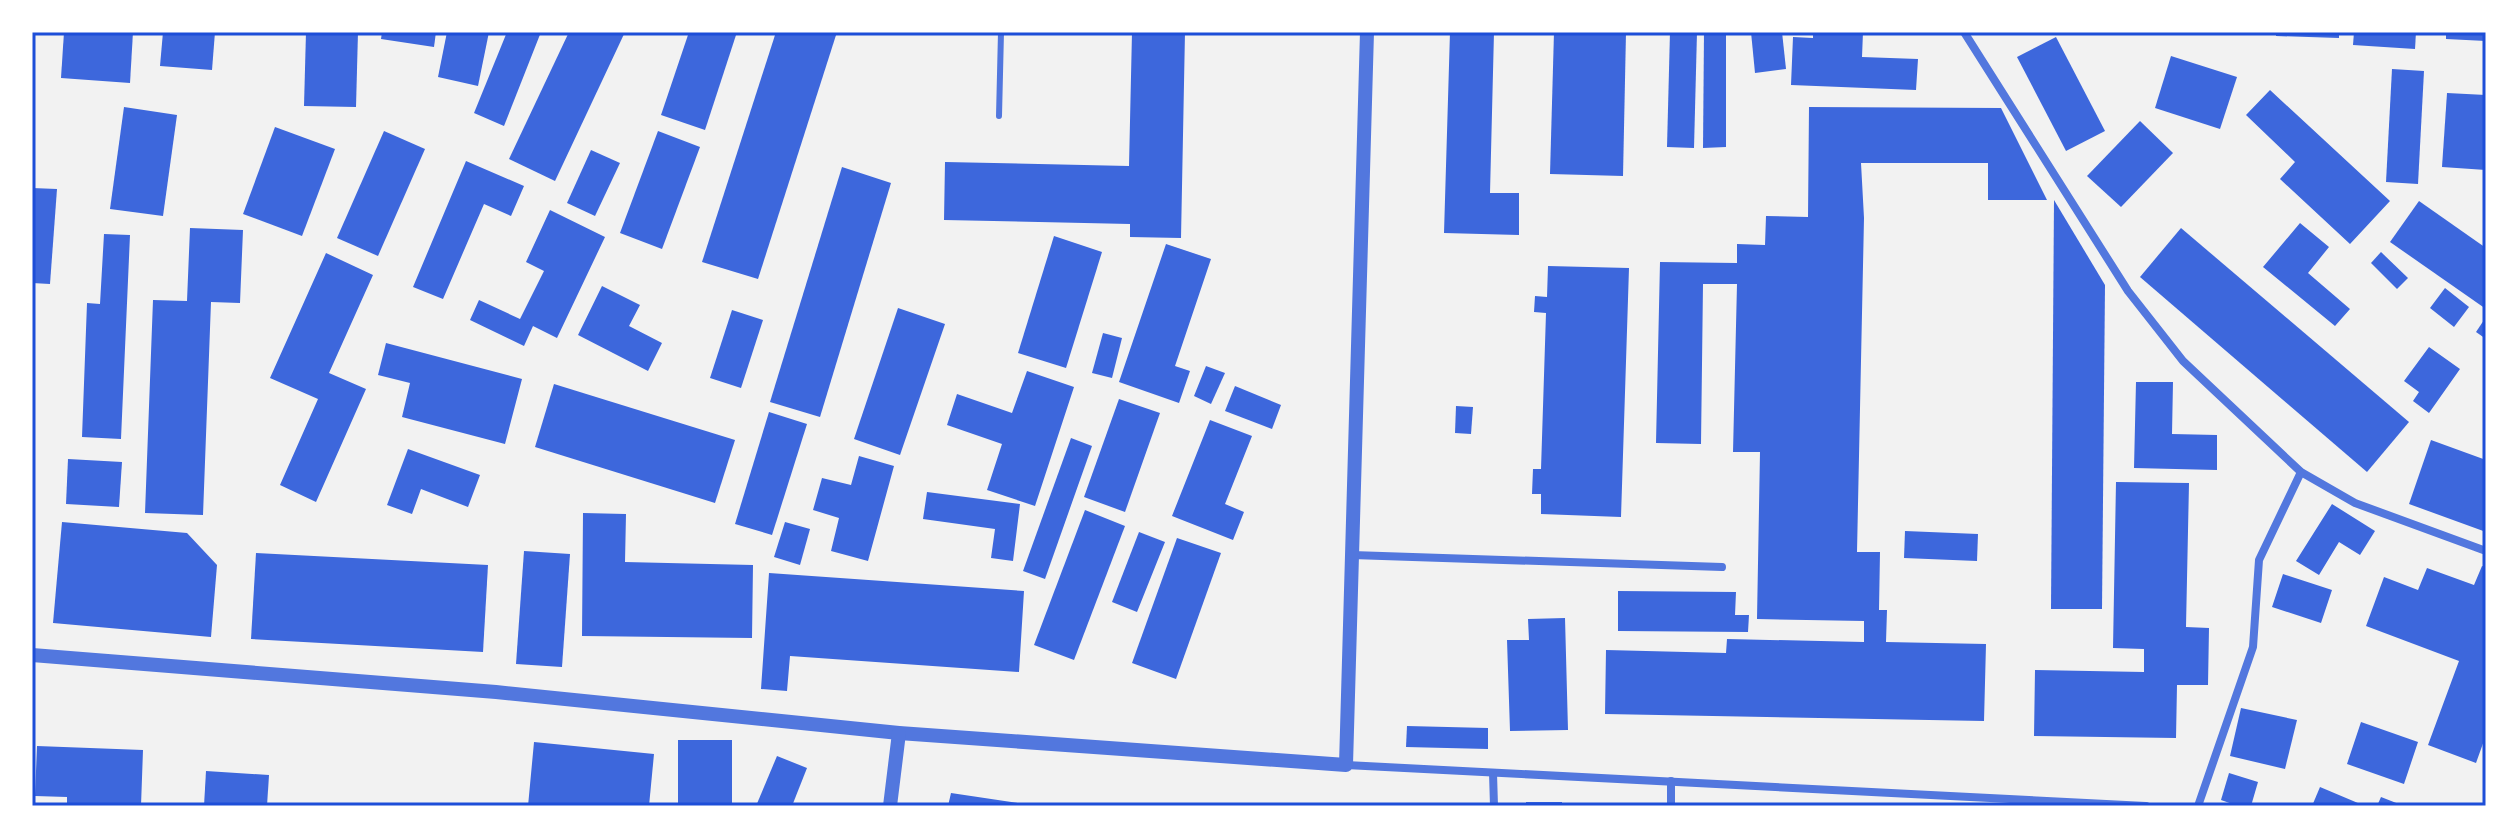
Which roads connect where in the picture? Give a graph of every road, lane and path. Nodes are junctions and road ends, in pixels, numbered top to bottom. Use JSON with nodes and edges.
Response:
{"nodes":[{"id":1,"x":1001,"y":32,"type":"edge"},
{"id":2,"x":1367,"y":32,"type":"edge"},
{"id":3,"x":1964,"y":32,"type":"edge"},
{"id":4,"x":999,"y":116,"type":"dead end"},
{"id":5,"x":2301,"y":472,"type":"junction"},
{"id":6,"x":2486,"y":551,"type":"edge"},
{"id":7,"x":1352,"y":555,"type":"junction"},
{"id":8,"x":1722,"y":567,"type":"dead end"},
{"id":9,"x":32,"y":655,"type":"edge"},
{"id":10,"x":899,"y":733,"type":"junction"},
{"id":11,"x":1346,"y":765,"type":"junction"},
{"id":12,"x":1493,"y":773,"type":"junction"},
{"id":13,"x":1671,"y":781,"type":"junction"},
{"id":14,"x":890,"y":806,"type":"edge"},
{"id":15,"x":1494,"y":806,"type":"edge"},
{"id":16,"x":1671,"y":806,"type":"edge"},
{"id":17,"x":2146,"y":806,"type":"edge"},
{"id":18,"x":2198,"y":806,"type":"edge"}],
"edges":[{"from":1,"to":4,"type":"lane"},
{"from":2,"to":7,"type":"street"},
{"from":3,"to":5,"type":"street"},
{"from":5,"to":6,"type":"street"},
{"from":5,"to":18,"type":"street"},
{"from":7,"to":8,"type":"street"},
{"from":7,"to":11,"type":"street"},
{"from":9,"to":10,"type":"street"},
{"from":10,"to":11,"type":"street"},
{"from":10,"to":14,"type":"street"},
{"from":11,"to":12,"type":"street"},
{"from":12,"to":13,"type":"street"},
{"from":12,"to":15,"type":"street"},
{"from":13,"to":16,"type":"street"},
{"from":13,"to":17,"type":"street"}]}
